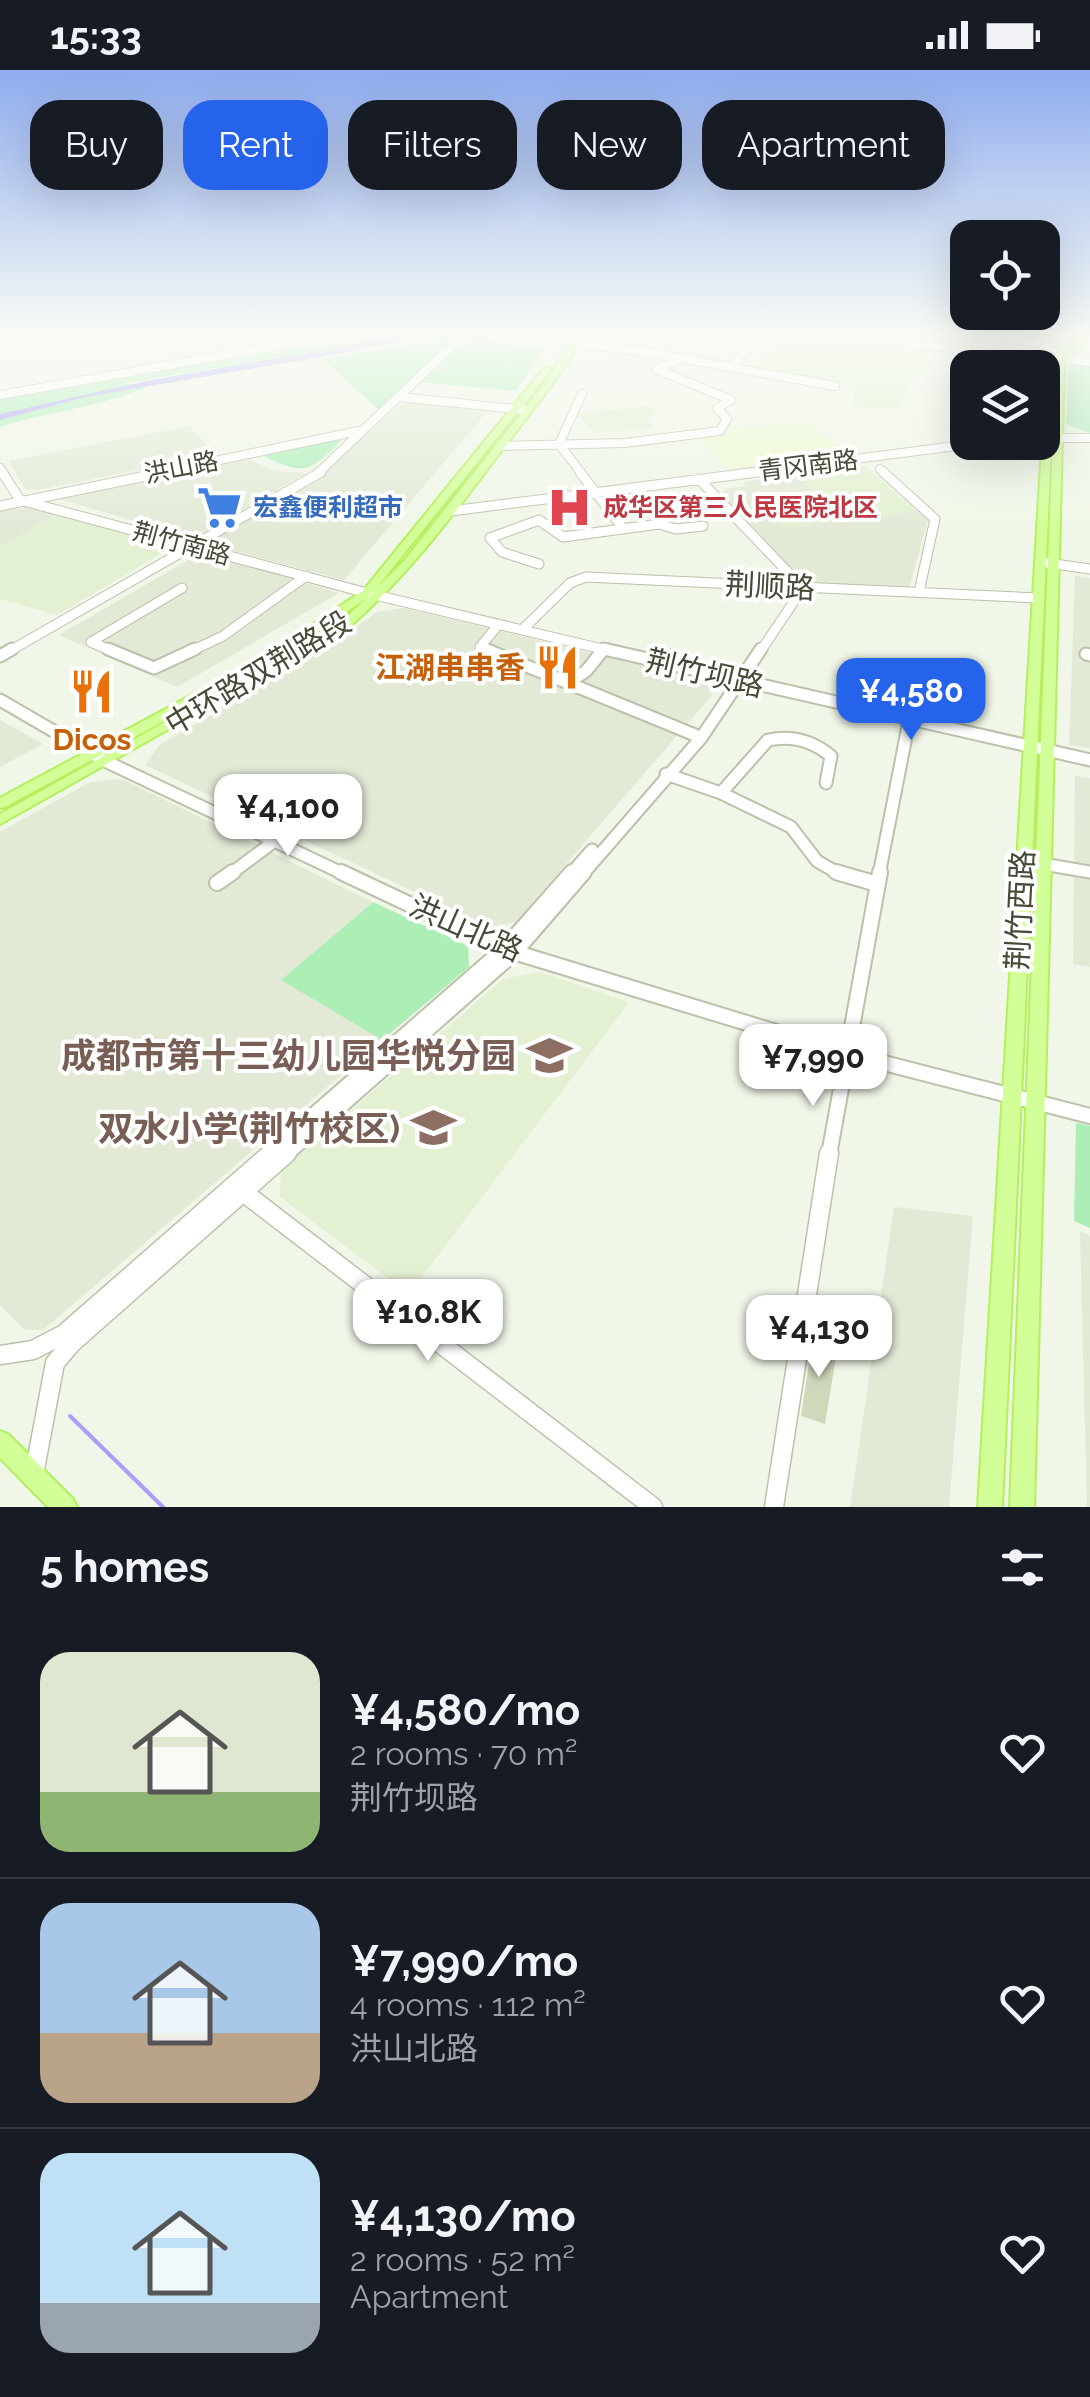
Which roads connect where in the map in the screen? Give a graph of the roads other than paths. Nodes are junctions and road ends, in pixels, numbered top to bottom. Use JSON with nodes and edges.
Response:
{"nodes":[{"id":1,"x":398,"y":399,"type":"edge"},
{"id":2,"x":419,"y":399,"type":"edge"},
{"id":3,"x":530,"y":399,"type":"edge"},
{"id":4,"x":577,"y":399,"type":"edge"},
{"id":5,"x":729,"y":399,"type":"edge"},
{"id":6,"x":522,"y":410,"type":"junction"},
{"id":7,"x":363,"y":430,"type":"junction"},
{"id":8,"x":1060,"y":439,"type":"edge"},
{"id":9,"x":1090,"y":441,"type":"edge"},
{"id":10,"x":559,"y":442,"type":"junction"},
{"id":11,"x":500,"y":446,"type":"junction"},
{"id":12,"x":950,"y":447,"type":"edge"},
{"id":13,"x":1050,"y":460,"type":"edge"},
{"id":14,"x":0,"y":468,"type":"edge"},
{"id":15,"x":880,"y":469,"type":"dead end"},
{"id":16,"x":700,"y":479,"type":"junction"},
{"id":17,"x":598,"y":491,"type":"junction"},
{"id":18,"x":20,"y":500,"type":"junction"},
{"id":19,"x":0,"y":506,"type":"edge"},
{"id":20,"x":451,"y":511,"type":"junction"},
{"id":21,"x":703,"y":526,"type":"dead end"},
{"id":22,"x":622,"y":527,"type":"junction"},
{"id":23,"x":193,"y":545,"type":"junction"},
{"id":24,"x":1047,"y":563,"type":"junction"},
{"id":25,"x":539,"y":564,"type":"dead end"},
{"id":26,"x":1090,"y":569,"type":"edge"},
{"id":27,"x":306,"y":576,"type":"junction"},
{"id":28,"x":182,"y":588,"type":"dead end"},
{"id":29,"x":803,"y":588,"type":"junction"},
{"id":30,"x":919,"y":592,"type":"junction"},
{"id":31,"x":367,"y":593,"type":"junction"},
{"id":32,"x":380,"y":596,"type":"junction"},
{"id":33,"x":1037,"y":598,"type":"junction"},
{"id":34,"x":499,"y":624,"type":"junction"},
{"id":35,"x":522,"y":630,"type":"junction"},
{"id":36,"x":604,"y":649,"type":"junction"},
{"id":37,"x":0,"y":656,"type":"edge"},
{"id":38,"x":740,"y":682,"type":"junction"},
{"id":39,"x":568,"y":683,"type":"junction"},
{"id":40,"x":0,"y":700,"type":"edge"},
{"id":41,"x":909,"y":722,"type":"junction"},
{"id":42,"x":695,"y":735,"type":"junction"},
{"id":43,"x":1029,"y":748,"type":"junction"},
{"id":44,"x":1047,"y":752,"type":"junction"},
{"id":45,"x":98,"y":758,"type":"junction"},
{"id":46,"x":1090,"y":760,"type":"edge"},
{"id":47,"x":665,"y":774,"type":"junction"},
{"id":48,"x":826,"y":784,"type":"dead end"},
{"id":49,"x":720,"y":793,"type":"junction"},
{"id":50,"x":332,"y":798,"type":"dead end"},
{"id":51,"x":0,"y":804,"type":"edge"},
{"id":52,"x":0,"y":820,"type":"edge"},
{"id":53,"x":275,"y":843,"type":"junction"},
{"id":54,"x":1042,"y":864,"type":"junction"},
{"id":55,"x":1090,"y":872,"type":"edge"},
{"id":56,"x":216,"y":883,"type":"dead end"},
{"id":57,"x":877,"y":884,"type":"junction"},
{"id":58,"x":509,"y":951,"type":"junction"},
{"id":59,"x":845,"y":1053,"type":"junction"},
{"id":60,"x":1011,"y":1098,"type":"junction"},
{"id":61,"x":1036,"y":1104,"type":"junction"},
{"id":62,"x":1090,"y":1116,"type":"edge"},
{"id":63,"x":239,"y":1188,"type":"junction"},
{"id":64,"x":0,"y":1355,"type":"edge"},
{"id":65,"x":0,"y":1442,"type":"edge"},
{"id":66,"x":34,"y":1476,"type":"junction"},
{"id":67,"x":65,"y":1507,"type":"edge"},
{"id":68,"x":652,"y":1507,"type":"edge"},
{"id":69,"x":774,"y":1507,"type":"edge"},
{"id":70,"x":990,"y":1507,"type":"edge"},
{"id":71,"x":1022,"y":1507,"type":"edge"}],
"edges":[{"from":1,"to":7,"type":"street"},
{"from":2,"to":6,"type":"street"},
{"from":3,"to":6,"type":"main road","name":"中环路双荆路段"},
{"from":4,"to":10,"type":"street"},
{"from":5,"to":10,"type":"street"},
{"from":6,"to":11,"type":"main road","name":"中环路双荆路段"},
{"from":6,"to":31,"type":"main road","name":"中环路双荆路段"},
{"from":7,"to":18,"type":"street","name":"洪山路"},
{"from":7,"to":23,"type":"street"},
{"from":8,"to":9,"type":"street"},
{"from":10,"to":11,"type":"street"},
{"from":10,"to":17,"type":"street"},
{"from":11,"to":20,"type":"main road","name":"中环路双荆路段"},
{"from":12,"to":16,"type":"street","name":"青冈南路"},
{"from":13,"to":24,"type":"main road","name":"荆竹西路"},
{"from":14,"to":18,"type":"street"},
{"from":15,"to":30,"type":"street"},
{"from":16,"to":17,"type":"street","name":"青冈南路"},
{"from":16,"to":29,"type":"street"},
{"from":17,"to":20,"type":"street","name":"青冈南路"},
{"from":17,"to":22,"type":"street"},
{"from":18,"to":19,"type":"street","name":"洪山路"},
{"from":18,"to":23,"type":"street","name":"荆竹南路"},
{"from":20,"to":32,"type":"main road","name":"中环路双荆路段"},
{"from":21,"to":22,"type":"street"},
{"from":22,"to":25,"type":"street"},
{"from":23,"to":27,"type":"street","name":"荆竹南路"},
{"from":23,"to":37,"type":"street"},
{"from":24,"to":26,"type":"street"},
{"from":24,"to":33,"type":"main road","name":"荆竹西路"},
{"from":24,"to":44,"type":"main road","name":"荆竹西路"},
{"from":27,"to":28,"type":"street"},
{"from":27,"to":31,"type":"street","name":"荆竹南路"},
{"from":29,"to":30,"type":"street","name":"荆顺路"},
{"from":29,"to":35,"type":"street","name":"荆顺路"},
{"from":29,"to":38,"type":"street"},
{"from":30,"to":33,"type":"street","name":"荆顺路"},
{"from":31,"to":32,"type":"street","name":"荆竹南路"},
{"from":31,"to":45,"type":"main road","name":"中环路双荆路段"},
{"from":32,"to":34,"type":"street","name":"荆竹坝路"},
{"from":32,"to":45,"type":"main road","name":"中环路双荆路段"},
{"from":33,"to":43,"type":"main road","name":"荆竹西路"},
{"from":34,"to":35,"type":"street","name":"荆竹坝路"},
{"from":34,"to":39,"type":"street"},
{"from":35,"to":36,"type":"street","name":"荆竹坝路"},
{"from":36,"to":38,"type":"street","name":"荆竹坝路"},
{"from":36,"to":39,"type":"street"},
{"from":38,"to":41,"type":"street","name":"荆竹坝路"},
{"from":38,"to":42,"type":"street"},
{"from":38,"to":47,"type":"street"},
{"from":39,"to":42,"type":"street"},
{"from":40,"to":45,"type":"street","name":"洪山北路"},
{"from":41,"to":43,"type":"street","name":"荆竹坝路"},
{"from":41,"to":57,"type":"street"},
{"from":42,"to":47,"type":"street"},
{"from":43,"to":44,"type":"street","name":"荆竹坝路"},
{"from":43,"to":60,"type":"main road","name":"荆竹西路"},
{"from":44,"to":46,"type":"street","name":"荆竹坝路"},
{"from":44,"to":54,"type":"main road","name":"荆竹西路"},
{"from":45,"to":51,"type":"main road","name":"中环路双荆路段"},
{"from":45,"to":52,"type":"main road","name":"中环路双荆路段"},
{"from":45,"to":53,"type":"street","name":"洪山北路"},
{"from":47,"to":49,"type":"street"},
{"from":47,"to":58,"type":"street"},
{"from":48,"to":49,"type":"street"},
{"from":49,"to":57,"type":"street"},
{"from":50,"to":53,"type":"street"},
{"from":53,"to":56,"type":"street"},
{"from":53,"to":58,"type":"street","name":"洪山北路"},
{"from":54,"to":55,"type":"street"},
{"from":54,"to":61,"type":"main road","name":"荆竹西路"},
{"from":57,"to":59,"type":"street"},
{"from":58,"to":59,"type":"street","name":"洪山北路"},
{"from":58,"to":63,"type":"street"},
{"from":59,"to":60,"type":"street","name":"洪山北路"},
{"from":59,"to":69,"type":"street"},
{"from":60,"to":61,"type":"street","name":"洪山北路"},
{"from":60,"to":70,"type":"main road","name":"荆竹西路"},
{"from":61,"to":62,"type":"street","name":"洪山北路"},
{"from":61,"to":71,"type":"main road","name":"荆竹西路"},
{"from":63,"to":64,"type":"street"},
{"from":63,"to":66,"type":"street"},
{"from":63,"to":68,"type":"street"},
{"from":65,"to":66,"type":"main road"},
{"from":66,"to":67,"type":"main road"}]}
